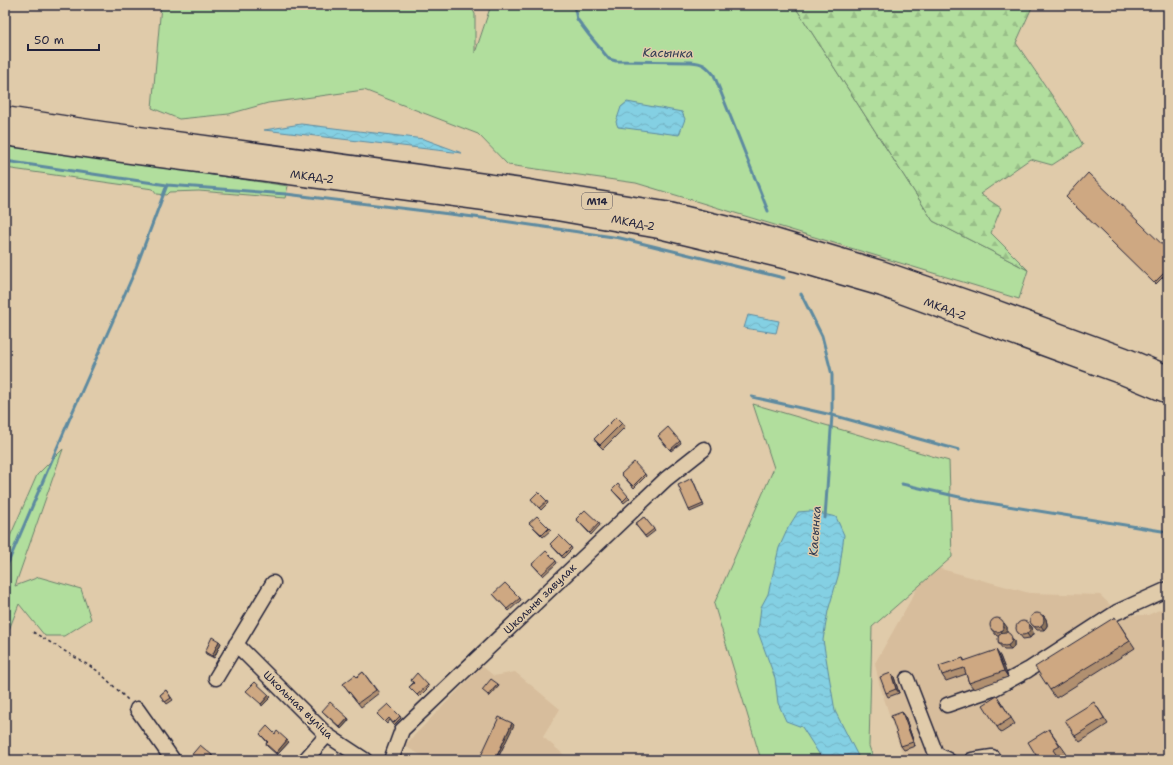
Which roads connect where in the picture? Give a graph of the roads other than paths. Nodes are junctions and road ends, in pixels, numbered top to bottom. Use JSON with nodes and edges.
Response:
{"nodes":[{"id":1,"x":5,"y":117,"type":"edge"},
{"id":2,"x":5,"y":135,"type":"edge"},
{"id":3,"x":1168,"y":376,"type":"edge"},
{"id":4,"x":1168,"y":393,"type":"edge"},
{"id":5,"x":704,"y":448,"type":"dead end"},
{"id":6,"x":273,"y":583,"type":"dead end"},
{"id":7,"x":1168,"y":589,"type":"edge"},
{"id":8,"x":236,"y":644,"type":"junction"},
{"id":9,"x":216,"y":678,"type":"dead end"},
{"id":10,"x":907,"y":679,"type":"dead end"},
{"id":11,"x":947,"y":705,"type":"dead end"},
{"id":12,"x":137,"y":708,"type":"road end"},
{"id":13,"x":328,"y":736,"type":"junction"},
{"id":14,"x":172,"y":760,"type":"edge"},
{"id":15,"x":305,"y":760,"type":"edge"},
{"id":16,"x":365,"y":760,"type":"edge"},
{"id":17,"x":390,"y":760,"type":"edge"},
{"id":18,"x":948,"y":760,"type":"edge"},
{"id":19,"x":972,"y":760,"type":"edge"},
{"id":20,"x":994,"y":760,"type":"edge"}],
"edges":[{"from":1,"to":3,"type":"highway","number":"М14"},
{"from":2,"to":4,"type":"highway","name":"МКАД-2","number":"М14"},
{"from":5,"to":17,"type":"street","name":"Школьны завулак"},
{"from":6,"to":8,"type":"street"},
{"from":7,"to":11,"type":"street"},
{"from":8,"to":9,"type":"street"},
{"from":8,"to":13,"type":"street","name":"Школьная вуліца"},
{"from":10,"to":18,"type":"street"},
{"from":12,"to":14,"type":"street"},
{"from":13,"to":15,"type":"street"},
{"from":13,"to":16,"type":"street","name":"Школьная вуліца"},
{"from":19,"to":20,"type":"street"}]}
